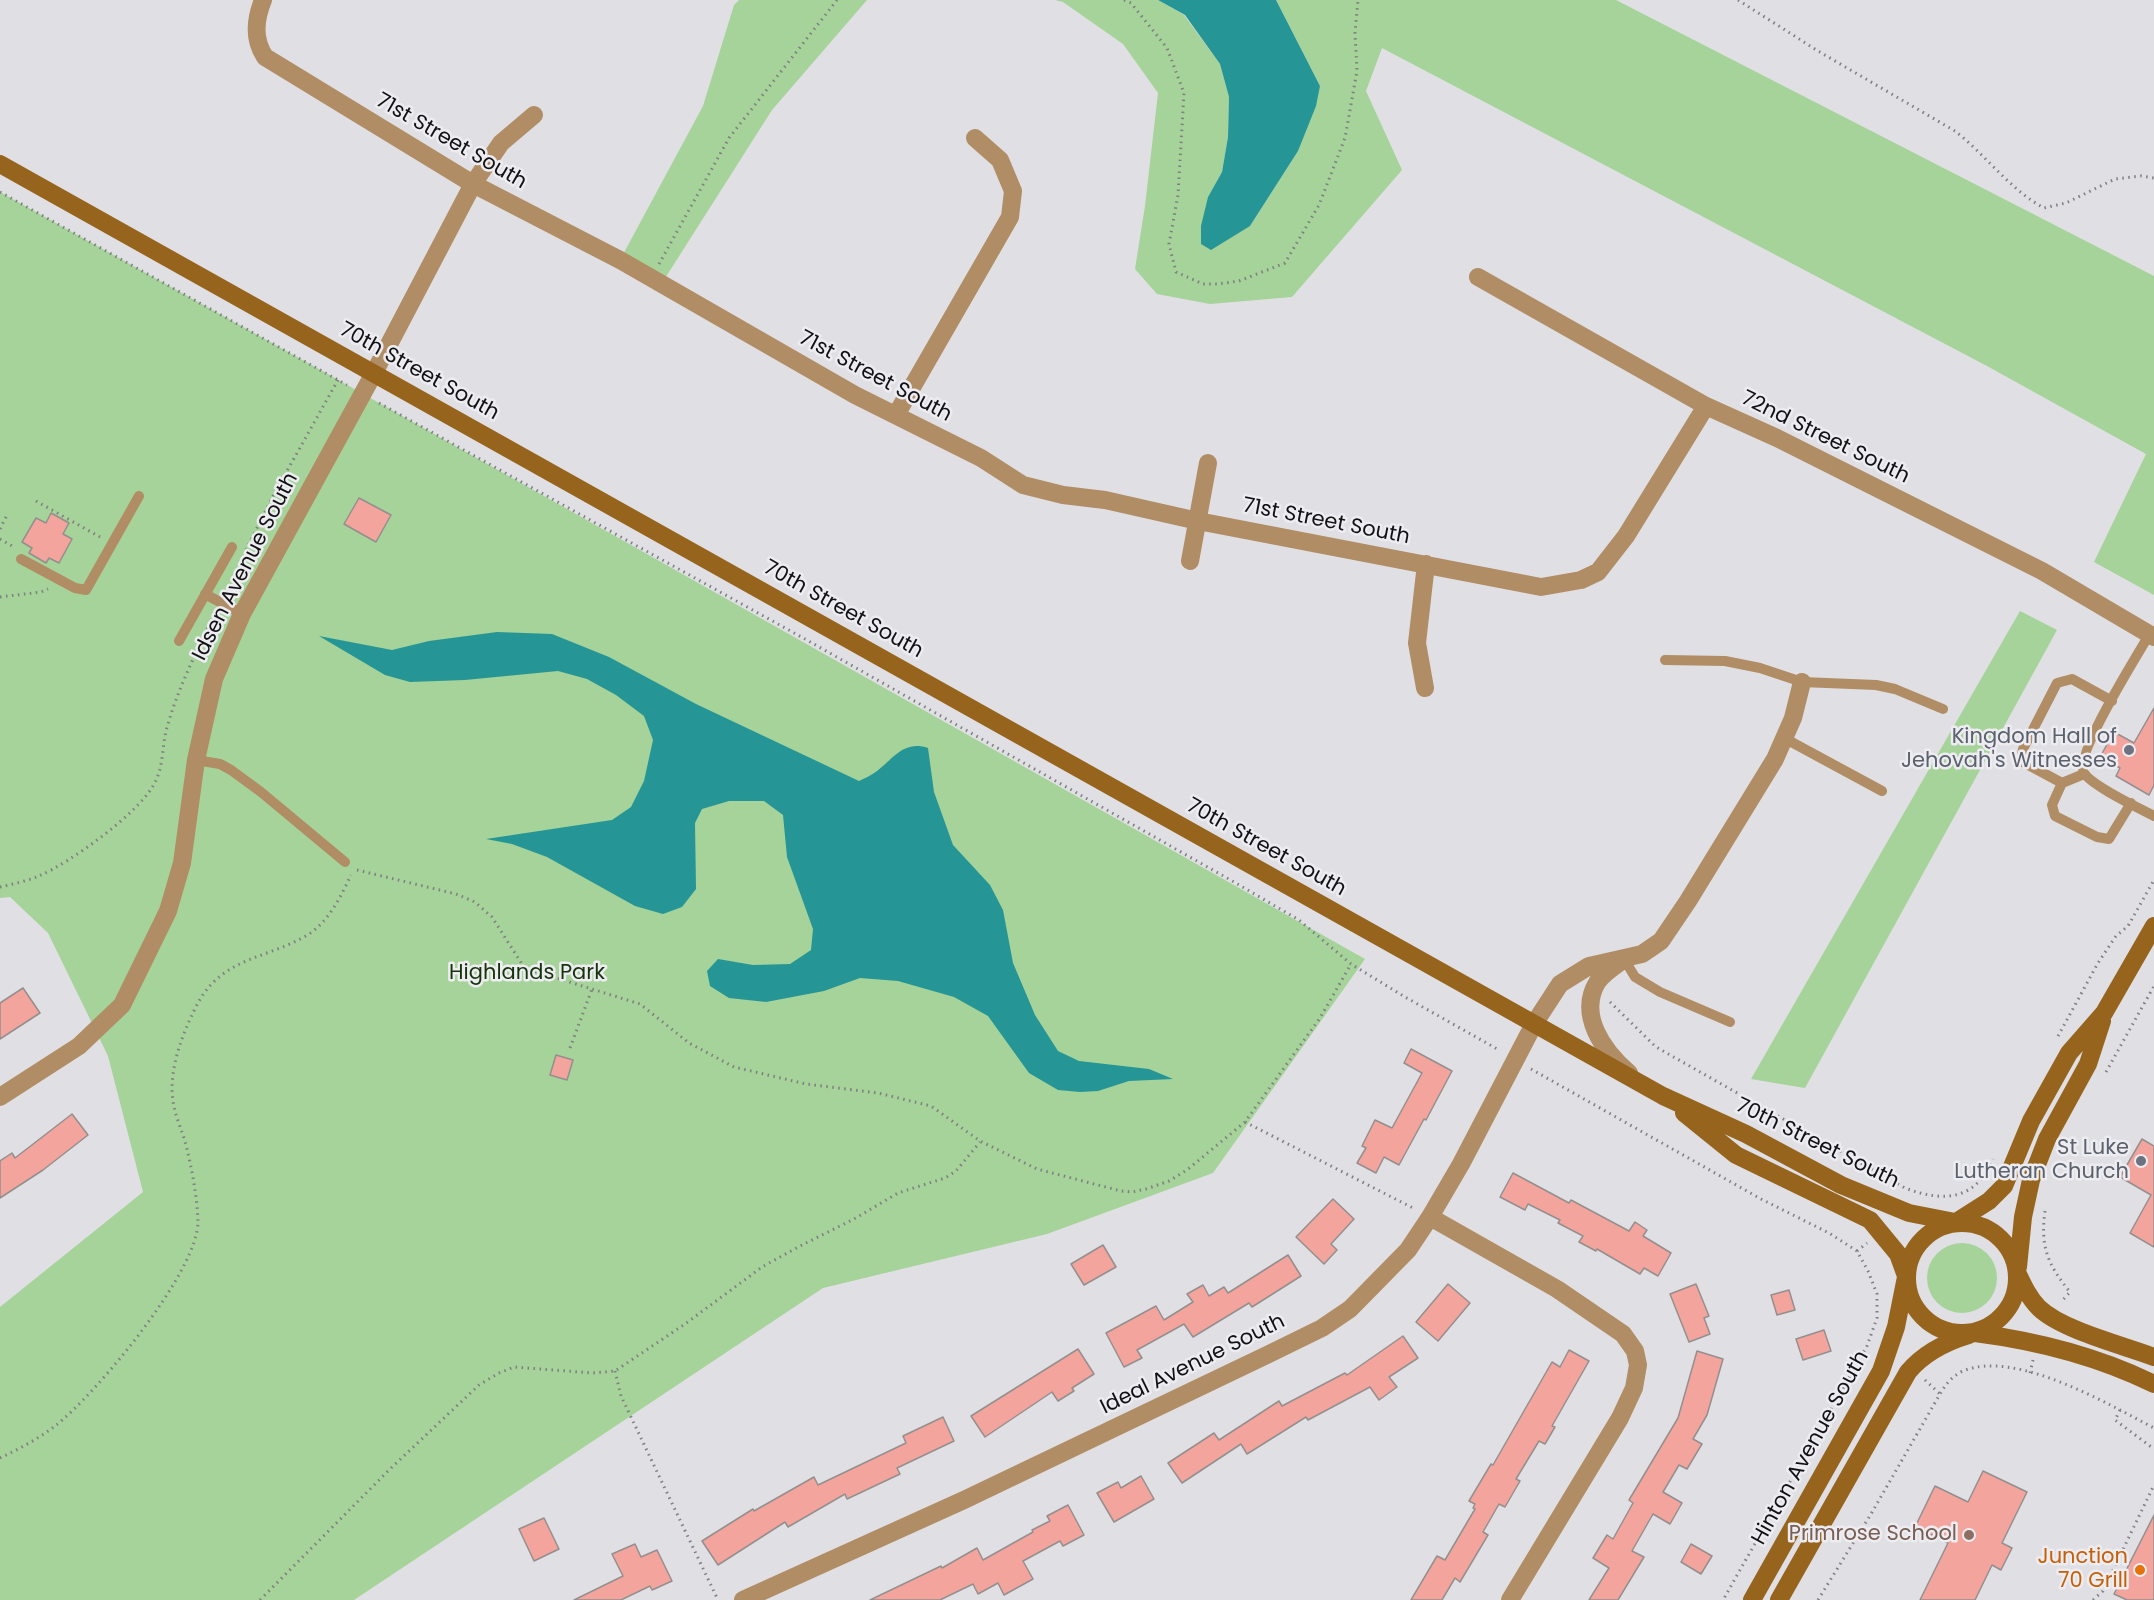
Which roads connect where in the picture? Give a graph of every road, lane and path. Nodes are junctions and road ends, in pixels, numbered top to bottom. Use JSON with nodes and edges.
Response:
{"nodes":[{"id":1,"x":263,"y":0,"type":"edge"},
{"id":2,"x":837,"y":0,"type":"edge"},
{"id":3,"x":1124,"y":0,"type":"edge"},
{"id":4,"x":1358,"y":0,"type":"edge"},
{"id":5,"x":1738,"y":0,"type":"edge"},
{"id":6,"x":534,"y":115,"type":"dead end"},
{"id":7,"x":975,"y":138,"type":"dead end"},
{"id":8,"x":0,"y":164,"type":"edge"},
{"id":9,"x":2154,"y":178,"type":"edge"},
{"id":10,"x":473,"y":184,"type":"junction"},
{"id":11,"x":0,"y":192,"type":"edge"},
{"id":12,"x":1478,"y":276,"type":"dead end"},
{"id":13,"x":652,"y":278,"type":"junction"},
{"id":14,"x":374,"y":373,"type":"junction"},
{"id":15,"x":338,"y":380,"type":"junction"},
{"id":16,"x":362,"y":394,"type":"junction"},
{"id":17,"x":1706,"y":406,"type":"junction"},
{"id":18,"x":896,"y":415,"type":"junction"},
{"id":19,"x":1208,"y":463,"type":"dead end"},
{"id":20,"x":139,"y":496,"type":"dead end"},
{"id":21,"x":36,"y":501,"type":"dead end"},
{"id":22,"x":8,"y":513,"type":"dead end"},
{"id":23,"x":1198,"y":521,"type":"junction"},
{"id":24,"x":0,"y":529,"type":"edge"},
{"id":25,"x":112,"y":543,"type":"junction"},
{"id":26,"x":232,"y":547,"type":"dead end"},
{"id":27,"x":245,"y":553,"type":"dead end"},
{"id":28,"x":21,"y":559,"type":"dead end"},
{"id":29,"x":1190,"y":561,"type":"dead end"},
{"id":30,"x":1426,"y":564,"type":"junction"},
{"id":31,"x":62,"y":581,"type":"junction"},
{"id":32,"x":205,"y":594,"type":"junction"},
{"id":33,"x":0,"y":597,"type":"edge"},
{"id":34,"x":220,"y":602,"type":"junction"},
{"id":35,"x":242,"y":614,"type":"junction"},
{"id":36,"x":2152,"y":636,"type":"edge"},
{"id":37,"x":179,"y":641,"type":"dead end"},
{"id":38,"x":1665,"y":660,"type":"dead end"},
{"id":39,"x":1802,"y":682,"type":"junction"},
{"id":40,"x":1425,"y":688,"type":"dead end"},
{"id":41,"x":2112,"y":701,"type":"junction"},
{"id":42,"x":1943,"y":709,"type":"dead end"},
{"id":43,"x":1784,"y":738,"type":"junction"},
{"id":44,"x":196,"y":760,"type":"junction"},
{"id":45,"x":2084,"y":774,"type":"junction"},
{"id":46,"x":2062,"y":783,"type":"junction"},
{"id":47,"x":1882,"y":791,"type":"dead end"},
{"id":48,"x":2131,"y":803,"type":"junction"},
{"id":49,"x":2154,"y":816,"type":"edge"},
{"id":50,"x":345,"y":862,"type":"dead end"},
{"id":51,"x":2154,"y":880,"type":"edge"},
{"id":52,"x":0,"y":887,"type":"edge"},
{"id":53,"x":2154,"y":926,"type":"edge"},
{"id":54,"x":1624,"y":959,"type":"junction"},
{"id":55,"x":1351,"y":964,"type":"junction"},
{"id":56,"x":2154,"y":986,"type":"edge"},
{"id":57,"x":591,"y":989,"type":"junction"},
{"id":58,"x":1594,"y":991,"type":"junction"},
{"id":59,"x":2104,"y":1013,"type":"junction"},
{"id":60,"x":1730,"y":1022,"type":"dead end"},
{"id":61,"x":1534,"y":1024,"type":"junction"},
{"id":62,"x":2056,"y":1040,"type":"dead end"},
{"id":63,"x":570,"y":1048,"type":"dead end"},
{"id":64,"x":1515,"y":1060,"type":"junction"},
{"id":65,"x":2106,"y":1073,"type":"dead end"},
{"id":66,"x":1639,"y":1082,"type":"junction"},
{"id":67,"x":1663,"y":1095,"type":"junction"},
{"id":68,"x":0,"y":1097,"type":"edge"},
{"id":69,"x":1245,"y":1122,"type":"junction"},
{"id":70,"x":980,"y":1141,"type":"junction"},
{"id":71,"x":1996,"y":1153,"type":"dead end"},
{"id":72,"x":2045,"y":1208,"type":"dead end"},
{"id":73,"x":1430,"y":1217,"type":"junction"},
{"id":74,"x":1955,"y":1222,"type":"junction"},
{"id":75,"x":2017,"y":1272,"type":"junction"},
{"id":76,"x":1906,"y":1277,"type":"junction"},
{"id":77,"x":2070,"y":1292,"type":"dead end"},
{"id":78,"x":1975,"y":1333,"type":"junction"},
{"id":79,"x":2154,"y":1357,"type":"edge"},
{"id":80,"x":615,"y":1371,"type":"junction"},
{"id":81,"x":2154,"y":1384,"type":"edge"},
{"id":82,"x":2120,"y":1410,"type":"junction"},
{"id":83,"x":2154,"y":1428,"type":"edge"},
{"id":84,"x":2154,"y":1449,"type":"edge"},
{"id":85,"x":0,"y":1458,"type":"edge"},
{"id":86,"x":2154,"y":1485,"type":"edge"},
{"id":87,"x":260,"y":1600,"type":"edge"},
{"id":88,"x":718,"y":1600,"type":"edge"},
{"id":89,"x":743,"y":1600,"type":"edge"},
{"id":90,"x":1510,"y":1600,"type":"edge"},
{"id":91,"x":1724,"y":1600,"type":"edge"},
{"id":92,"x":1752,"y":1600,"type":"edge"},
{"id":93,"x":1779,"y":1600,"type":"edge"},
{"id":94,"x":1818,"y":1600,"type":"edge"},
{"id":95,"x":2093,"y":1600,"type":"edge"}],
"edges":[{"from":1,"to":10,"type":"street","name":"71st Street South"},
{"from":2,"to":13,"type":"path"},
{"from":3,"to":4,"type":"path"},
{"from":5,"to":9,"type":"path"},
{"from":6,"to":10,"type":"street","name":"Idsen Avenue South"},
{"from":7,"to":18,"type":"street"},
{"from":8,"to":14,"type":"main road","name":"70th Street South"},
{"from":10,"to":13,"type":"street","name":"71st Street South"},
{"from":10,"to":14,"type":"street","name":"Idsen Avenue South"},
{"from":11,"to":15,"type":"path"},
{"from":12,"to":17,"type":"street","name":"72nd Street South"},
{"from":13,"to":18,"type":"street","name":"71st Street South"},
{"from":14,"to":16,"type":"street","name":"Idsen Avenue South"},
{"from":14,"to":61,"type":"main road","name":"70th Street South"},
{"from":15,"to":16,"type":"path"},
{"from":15,"to":27,"type":"path"},
{"from":16,"to":35,"type":"street","name":"Idsen Avenue South"},
{"from":16,"to":55,"type":"path"},
{"from":17,"to":30,"type":"street","name":"71st Street South"},
{"from":17,"to":36,"type":"street","name":"72nd Street South"},
{"from":18,"to":23,"type":"street","name":"71st Street South"},
{"from":19,"to":23,"type":"street"},
{"from":20,"to":25,"type":"lane"},
{"from":21,"to":25,"type":"path"},
{"from":22,"to":24,"type":"path"},
{"from":23,"to":29,"type":"street"},
{"from":23,"to":30,"type":"street","name":"71st Street South"},
{"from":25,"to":31,"type":"lane"},
{"from":26,"to":32,"type":"lane"},
{"from":28,"to":31,"type":"lane"},
{"from":30,"to":40,"type":"street"},
{"from":31,"to":33,"type":"path"},
{"from":32,"to":34,"type":"lane"},
{"from":32,"to":37,"type":"lane"},
{"from":34,"to":35,"type":"lane"},
{"from":34,"to":52,"type":"path"},
{"from":35,"to":44,"type":"street","name":"Idsen Avenue South"},
{"from":36,"to":41,"type":"lane"},
{"from":38,"to":39,"type":"lane"},
{"from":39,"to":42,"type":"lane"},
{"from":39,"to":43,"type":"street"},
{"from":41,"to":45,"type":"lane"},
{"from":41,"to":46,"type":"lane"},
{"from":43,"to":47,"type":"lane"},
{"from":43,"to":54,"type":"street"},
{"from":44,"to":50,"type":"lane"},
{"from":44,"to":68,"type":"street","name":"Idsen Avenue South"},
{"from":45,"to":46,"type":"lane"},
{"from":45,"to":48,"type":"lane"},
{"from":46,"to":48,"type":"lane"},
{"from":48,"to":49,"type":"lane"},
{"from":51,"to":62,"type":"path"},
{"from":53,"to":59,"type":"main road"},
{"from":54,"to":58,"type":"street"},
{"from":54,"to":60,"type":"lane"},
{"from":54,"to":61,"type":"street","name":"Ideal Avenue South"},
{"from":55,"to":64,"type":"path"},
{"from":55,"to":69,"type":"path"},
{"from":56,"to":65,"type":"path"},
{"from":57,"to":63,"type":"path"},
{"from":57,"to":70,"type":"path"},
{"from":57,"to":85,"type":"path"},
{"from":58,"to":66,"type":"street"},
{"from":58,"to":71,"type":"path"},
{"from":59,"to":74,"type":"main road"},
{"from":59,"to":75,"type":"main road"},
{"from":61,"to":64,"type":"street","name":"Ideal Avenue South"},
{"from":61,"to":66,"type":"main road","name":"70th Street South"},
{"from":64,"to":73,"type":"street","name":"Ideal Avenue South"},
{"from":64,"to":91,"type":"path"},
{"from":66,"to":67,"type":"main road","name":"70th Street South"},
{"from":67,"to":74,"type":"main road","name":"70th Street South"},
{"from":67,"to":76,"type":"main road","name":"70th Street South"},
{"from":69,"to":70,"type":"path"},
{"from":69,"to":73,"type":"path"},
{"from":70,"to":80,"type":"path"},
{"from":72,"to":77,"type":"path"},
{"from":73,"to":89,"type":"street","name":"Ideal Avenue South"},
{"from":73,"to":90,"type":"street"},
{"from":74,"to":75,"type":"main road"},
{"from":74,"to":76,"type":"main road"},
{"from":75,"to":78,"type":"main road"},
{"from":75,"to":79,"type":"main road"},
{"from":76,"to":78,"type":"main road"},
{"from":76,"to":92,"type":"main road","name":"Hinton Avenue South"},
{"from":78,"to":81,"type":"main road"},
{"from":78,"to":93,"type":"main road"},
{"from":80,"to":87,"type":"path"},
{"from":80,"to":88,"type":"path"},
{"from":82,"to":83,"type":"path"},
{"from":82,"to":84,"type":"path"},
{"from":82,"to":94,"type":"path"},
{"from":86,"to":95,"type":"path"}]}
